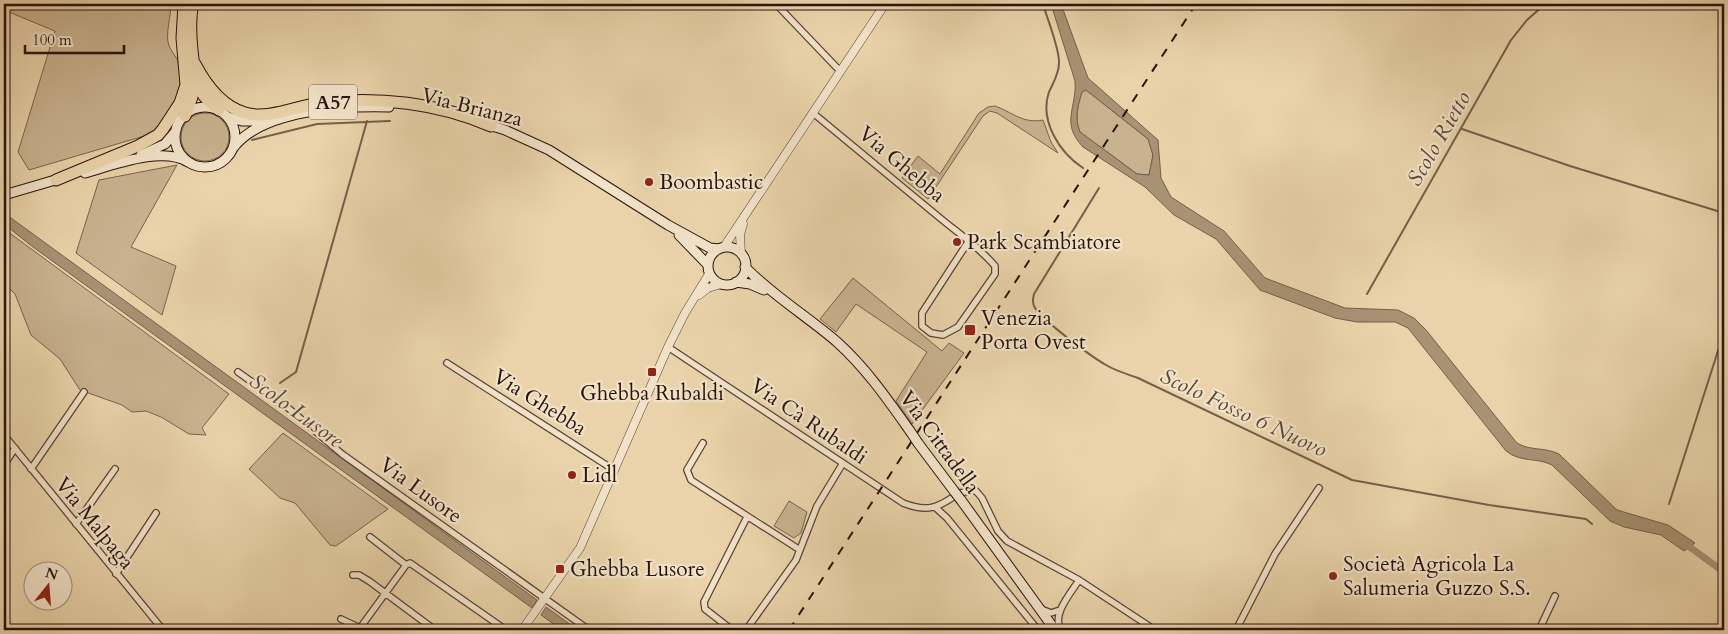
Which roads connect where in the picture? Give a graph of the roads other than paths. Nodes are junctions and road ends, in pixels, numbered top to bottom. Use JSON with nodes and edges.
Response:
{"nodes":[{"id":1,"x":184,"y":4,"type":"edge"},
{"id":2,"x":193,"y":4,"type":"edge"},
{"id":3,"x":776,"y":4,"type":"edge"},
{"id":4,"x":886,"y":4,"type":"edge"},
{"id":5,"x":190,"y":65,"type":"junction"},
{"id":6,"x":840,"y":71,"type":"junction"},
{"id":7,"x":223,"y":113,"type":"junction"},
{"id":8,"x":813,"y":113,"type":"junction"},
{"id":9,"x":185,"y":116,"type":"junction"},
{"id":10,"x":274,"y":120,"type":"junction"},
{"id":11,"x":491,"y":126,"type":"junction"},
{"id":12,"x":176,"y":131,"type":"junction"},
{"id":13,"x":233,"y":148,"type":"junction"},
{"id":14,"x":124,"y":162,"type":"junction"},
{"id":15,"x":188,"y":162,"type":"junction"},
{"id":16,"x":56,"y":180,"type":"junction"},
{"id":17,"x":4,"y":195,"type":"edge"},
{"id":18,"x":748,"y":214,"type":"junction"},
{"id":19,"x":668,"y":225,"type":"junction"},
{"id":20,"x":970,"y":244,"type":"junction"},
{"id":21,"x":721,"y":248,"type":"junction"},
{"id":22,"x":742,"y":254,"type":"junction"},
{"id":23,"x":746,"y":267,"type":"junction"},
{"id":24,"x":708,"y":270,"type":"junction"},
{"id":25,"x":736,"y":282,"type":"junction"},
{"id":26,"x":721,"y":284,"type":"junction"},
{"id":27,"x":774,"y":294,"type":"junction"},
{"id":28,"x":690,"y":304,"type":"junction"},
{"id":29,"x":668,"y":348,"type":"junction"},
{"id":30,"x":447,"y":364,"type":"dead end"},
{"id":31,"x":238,"y":372,"type":"dead end"},
{"id":32,"x":84,"y":392,"type":"dead end"},
{"id":33,"x":4,"y":435,"type":"edge"},
{"id":34,"x":703,"y":443,"type":"dead end"},
{"id":35,"x":14,"y":448,"type":"junction"},
{"id":36,"x":843,"y":463,"type":"junction"},
{"id":37,"x":4,"y":465,"type":"edge"},
{"id":38,"x":31,"y":469,"type":"junction"},
{"id":39,"x":115,"y":470,"type":"dead end"},
{"id":40,"x":614,"y":470,"type":"junction"},
{"id":41,"x":1319,"y":488,"type":"dead end"},
{"id":42,"x":935,"y":508,"type":"junction"},
{"id":43,"x":156,"y":514,"type":"dead end"},
{"id":44,"x":748,"y":517,"type":"junction"},
{"id":45,"x":76,"y":524,"type":"junction"},
{"id":46,"x":370,"y":537,"type":"dead end"},
{"id":47,"x":800,"y":550,"type":"junction"},
{"id":48,"x":406,"y":565,"type":"junction"},
{"id":49,"x":116,"y":574,"type":"junction"},
{"id":50,"x":353,"y":575,"type":"dead end"},
{"id":51,"x":1079,"y":580,"type":"junction"},
{"id":52,"x":385,"y":594,"type":"junction"},
{"id":53,"x":1556,"y":596,"type":"dead end"},
{"id":54,"x":544,"y":600,"type":"junction"},
{"id":55,"x":1040,"y":607,"type":"junction"},
{"id":56,"x":1060,"y":610,"type":"junction"},
{"id":57,"x":341,"y":619,"type":"dead end"},
{"id":58,"x":361,"y":629,"type":"edge"},
{"id":59,"x":162,"y":630,"type":"edge"},
{"id":60,"x":435,"y":630,"type":"edge"},
{"id":61,"x":506,"y":630,"type":"edge"},
{"id":62,"x":522,"y":630,"type":"edge"},
{"id":63,"x":588,"y":630,"type":"edge"},
{"id":64,"x":732,"y":630,"type":"edge"},
{"id":65,"x":746,"y":630,"type":"edge"},
{"id":66,"x":1038,"y":630,"type":"edge"},
{"id":67,"x":1056,"y":630,"type":"edge"},
{"id":68,"x":1061,"y":630,"type":"edge"},
{"id":69,"x":1155,"y":630,"type":"edge"},
{"id":70,"x":1236,"y":630,"type":"edge"},
{"id":71,"x":1539,"y":630,"type":"edge"}],
"edges":[{"from":1,"to":5,"type":"highway","number":"A57"},
{"from":2,"to":5,"type":"highway","number":"A57"},
{"from":3,"to":6,"type":"street"},
{"from":4,"to":6,"type":"street"},
{"from":5,"to":7,"type":"highway","number":"A57"},
{"from":5,"to":9,"type":"highway","number":"A57"},
{"from":5,"to":11,"type":"highway","number":"A57"},
{"from":5,"to":16,"type":"highway","number":"A57"},
{"from":6,"to":8,"type":"street"},
{"from":7,"to":9,"type":"main road"},
{"from":7,"to":10,"type":"main road"},
{"from":7,"to":13,"type":"main road"},
{"from":8,"to":18,"type":"street"},
{"from":8,"to":20,"type":"street","name":"Via Ghebba"},
{"from":9,"to":12,"type":"main road"},
{"from":10,"to":11,"type":"main road","name":"Via Brianza"},
{"from":10,"to":13,"type":"main road"},
{"from":11,"to":19,"type":"main road","name":"Via Brianza"},
{"from":12,"to":14,"type":"main road"},
{"from":12,"to":15,"type":"main road"},
{"from":13,"to":15,"type":"main road"},
{"from":14,"to":15,"type":"main road"},
{"from":14,"to":16,"type":"main road"},
{"from":16,"to":17,"type":"main road"},
{"from":18,"to":21,"type":"street"},
{"from":18,"to":22,"type":"street"},
{"from":19,"to":21,"type":"main road","name":"Via Brianza"},
{"from":19,"to":24,"type":"main road","name":"Via Brianza"},
{"from":20,"to":20,"type":"street","name":"Via Ghebba"},
{"from":21,"to":22,"type":"main road"},
{"from":21,"to":24,"type":"main road"},
{"from":22,"to":23,"type":"main road"},
{"from":23,"to":25,"type":"main road"},
{"from":23,"to":27,"type":"main road","name":"Via Cittadella"},
{"from":24,"to":26,"type":"main road"},
{"from":24,"to":28,"type":"street"},
{"from":25,"to":26,"type":"main road"},
{"from":25,"to":27,"type":"main road","name":"Via Cittadella"},
{"from":26,"to":28,"type":"street"},
{"from":27,"to":55,"type":"main road","name":"Via Cittadella","bridge":true},
{"from":28,"to":29,"type":"street"},
{"from":29,"to":36,"type":"street","name":"Via Cà Rubaldi"},
{"from":29,"to":40,"type":"street"},
{"from":30,"to":40,"type":"street","name":"Via Ghebba"},
{"from":31,"to":54,"type":"street","name":"Via Lusore"},
{"from":32,"to":38,"type":"street"},
{"from":33,"to":35,"type":"street","name":"Via Malpaga"},
{"from":34,"to":44,"type":"street"},
{"from":35,"to":37,"type":"street"},
{"from":35,"to":38,"type":"street","name":"Via Malpaga"},
{"from":36,"to":42,"type":"street","name":"Via Cà Rubaldi"},
{"from":36,"to":47,"type":"street"},
{"from":38,"to":45,"type":"street","name":"Via Malpaga"},
{"from":39,"to":45,"type":"street"},
{"from":40,"to":54,"type":"street"},
{"from":41,"to":70,"type":"street"},
{"from":42,"to":51,"type":"street"},
{"from":42,"to":66,"type":"street"},
{"from":43,"to":49,"type":"street"},
{"from":44,"to":47,"type":"street"},
{"from":44,"to":64,"type":"street"},
{"from":45,"to":49,"type":"street","name":"Via Malpaga"},
{"from":46,"to":48,"type":"street"},
{"from":47,"to":65,"type":"street"},
{"from":48,"to":52,"type":"street"},
{"from":48,"to":61,"type":"street"},
{"from":49,"to":59,"type":"street","name":"Via Malpaga"},
{"from":50,"to":52,"type":"street"},
{"from":51,"to":56,"type":"street"},
{"from":51,"to":69,"type":"street"},
{"from":52,"to":58,"type":"street"},
{"from":52,"to":60,"type":"street"},
{"from":53,"to":71,"type":"street"},
{"from":54,"to":62,"type":"street"},
{"from":54,"to":63,"type":"street","name":"Via Lusore"},
{"from":55,"to":56,"type":"street"},
{"from":55,"to":67,"type":"main road","name":"Via Cittadella"},
{"from":56,"to":68,"type":"street"},
{"from":57,"to":58,"type":"street"}]}
